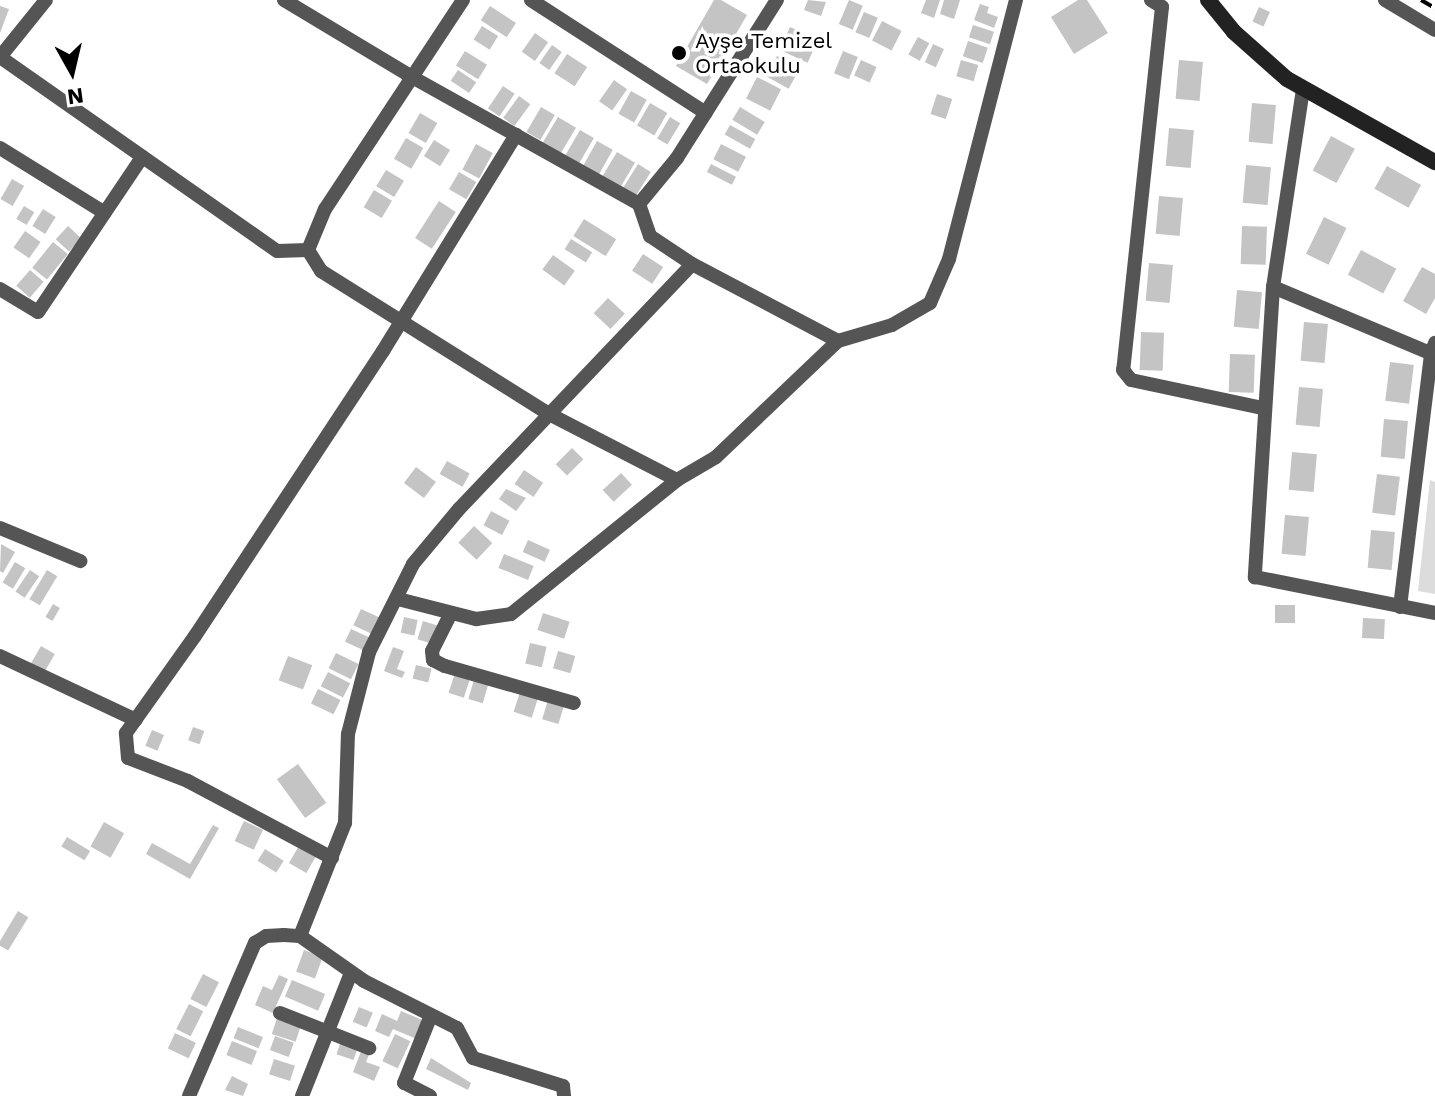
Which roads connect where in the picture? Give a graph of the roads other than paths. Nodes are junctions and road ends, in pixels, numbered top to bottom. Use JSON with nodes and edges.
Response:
{"nodes":[{"id":1,"x":46,"y":0,"type":"edge"},
{"id":2,"x":284,"y":0,"type":"edge"},
{"id":3,"x":463,"y":0,"type":"edge"},
{"id":4,"x":531,"y":0,"type":"edge"},
{"id":5,"x":777,"y":0,"type":"edge"},
{"id":6,"x":1016,"y":0,"type":"edge"},
{"id":7,"x":1208,"y":0,"type":"edge"},
{"id":8,"x":1385,"y":0,"type":"edge"},
{"id":9,"x":1162,"y":2,"type":"edge"},
{"id":10,"x":1435,"y":30,"type":"edge"},
{"id":11,"x":0,"y":57,"type":"edge"},
{"id":12,"x":412,"y":77,"type":"junction"},
{"id":13,"x":1303,"y":89,"type":"junction"},
{"id":14,"x":706,"y":113,"type":"junction"},
{"id":15,"x":516,"y":135,"type":"junction"},
{"id":16,"x":4,"y":150,"type":"edge"},
{"id":17,"x":142,"y":157,"type":"junction"},
{"id":18,"x":1435,"y":162,"type":"edge"},
{"id":19,"x":0,"y":168,"type":"edge"},
{"id":20,"x":639,"y":204,"type":"junction"},
{"id":21,"x":105,"y":213,"type":"junction"},
{"id":22,"x":308,"y":250,"type":"junction"},
{"id":23,"x":692,"y":264,"type":"junction"},
{"id":24,"x":1273,"y":287,"type":"junction"},
{"id":25,"x":0,"y":289,"type":"edge"},
{"id":26,"x":401,"y":318,"type":"junction"},
{"id":27,"x":838,"y":341,"type":"junction"},
{"id":28,"x":1434,"y":350,"type":"edge"},
{"id":29,"x":1263,"y":408,"type":"junction"},
{"id":30,"x":551,"y":415,"type":"junction"},
{"id":31,"x":1419,"y":464,"type":"junction"},
{"id":32,"x":1435,"y":471,"type":"edge"},
{"id":33,"x":677,"y":480,"type":"junction"},
{"id":34,"x":0,"y":528,"type":"edge"},
{"id":35,"x":80,"y":561,"type":"dead end"},
{"id":36,"x":398,"y":599,"type":"junction"},
{"id":37,"x":1400,"y":607,"type":"junction"},
{"id":38,"x":451,"y":613,"type":"junction"},
{"id":39,"x":1435,"y":613,"type":"edge"},
{"id":40,"x":0,"y":656,"type":"edge"},
{"id":41,"x":574,"y":703,"type":"dead end"},
{"id":42,"x":136,"y":720,"type":"junction"},
{"id":43,"x":332,"y":858,"type":"junction"},
{"id":44,"x":300,"y":936,"type":"junction"},
{"id":45,"x":351,"y":973,"type":"junction"},
{"id":46,"x":280,"y":1013,"type":"dead end"},
{"id":47,"x":431,"y":1015,"type":"junction"},
{"id":48,"x":328,"y":1032,"type":"junction"},
{"id":49,"x":369,"y":1048,"type":"dead end"},
{"id":50,"x":189,"y":1096,"type":"edge"},
{"id":51,"x":302,"y":1096,"type":"edge"},
{"id":52,"x":430,"y":1096,"type":"edge"},
{"id":53,"x":564,"y":1096,"type":"edge"}],
"edges":[{"from":1,"to":11,"type":"street"},
{"from":2,"to":12,"type":"street"},
{"from":3,"to":12,"type":"street"},
{"from":4,"to":14,"type":"street"},
{"from":5,"to":14,"type":"street"},
{"from":6,"to":27,"type":"street"},
{"from":7,"to":13,"type":"street"},
{"from":8,"to":10,"type":"street"},
{"from":9,"to":29,"type":"street"},
{"from":11,"to":17,"type":"street"},
{"from":12,"to":15,"type":"street"},
{"from":12,"to":22,"type":"street"},
{"from":13,"to":18,"type":"street"},
{"from":13,"to":24,"type":"street"},
{"from":14,"to":20,"type":"street"},
{"from":15,"to":20,"type":"street"},
{"from":15,"to":26,"type":"street"},
{"from":16,"to":19,"type":"street"},
{"from":16,"to":21,"type":"street"},
{"from":17,"to":21,"type":"street"},
{"from":17,"to":22,"type":"street"},
{"from":20,"to":23,"type":"street"},
{"from":21,"to":25,"type":"street"},
{"from":22,"to":26,"type":"street"},
{"from":23,"to":27,"type":"street"},
{"from":23,"to":30,"type":"street"},
{"from":24,"to":28,"type":"street"},
{"from":24,"to":29,"type":"street"},
{"from":26,"to":30,"type":"street"},
{"from":26,"to":42,"type":"street"},
{"from":27,"to":33,"type":"street"},
{"from":28,"to":31,"type":"street"},
{"from":29,"to":37,"type":"street"},
{"from":30,"to":33,"type":"street"},
{"from":30,"to":36,"type":"street"},
{"from":31,"to":32,"type":"street"},
{"from":31,"to":37,"type":"street"},
{"from":33,"to":38,"type":"street"},
{"from":34,"to":35,"type":"street"},
{"from":36,"to":38,"type":"street"},
{"from":36,"to":43,"type":"street"},
{"from":37,"to":39,"type":"street"},
{"from":38,"to":41,"type":"street"},
{"from":40,"to":42,"type":"street"},
{"from":42,"to":43,"type":"street"},
{"from":43,"to":44,"type":"street"},
{"from":44,"to":45,"type":"street"},
{"from":44,"to":50,"type":"street"},
{"from":45,"to":47,"type":"street"},
{"from":45,"to":48,"type":"street"},
{"from":46,"to":48,"type":"street"},
{"from":47,"to":52,"type":"street"},
{"from":47,"to":53,"type":"street"},
{"from":48,"to":49,"type":"street"},
{"from":48,"to":51,"type":"street"}]}
